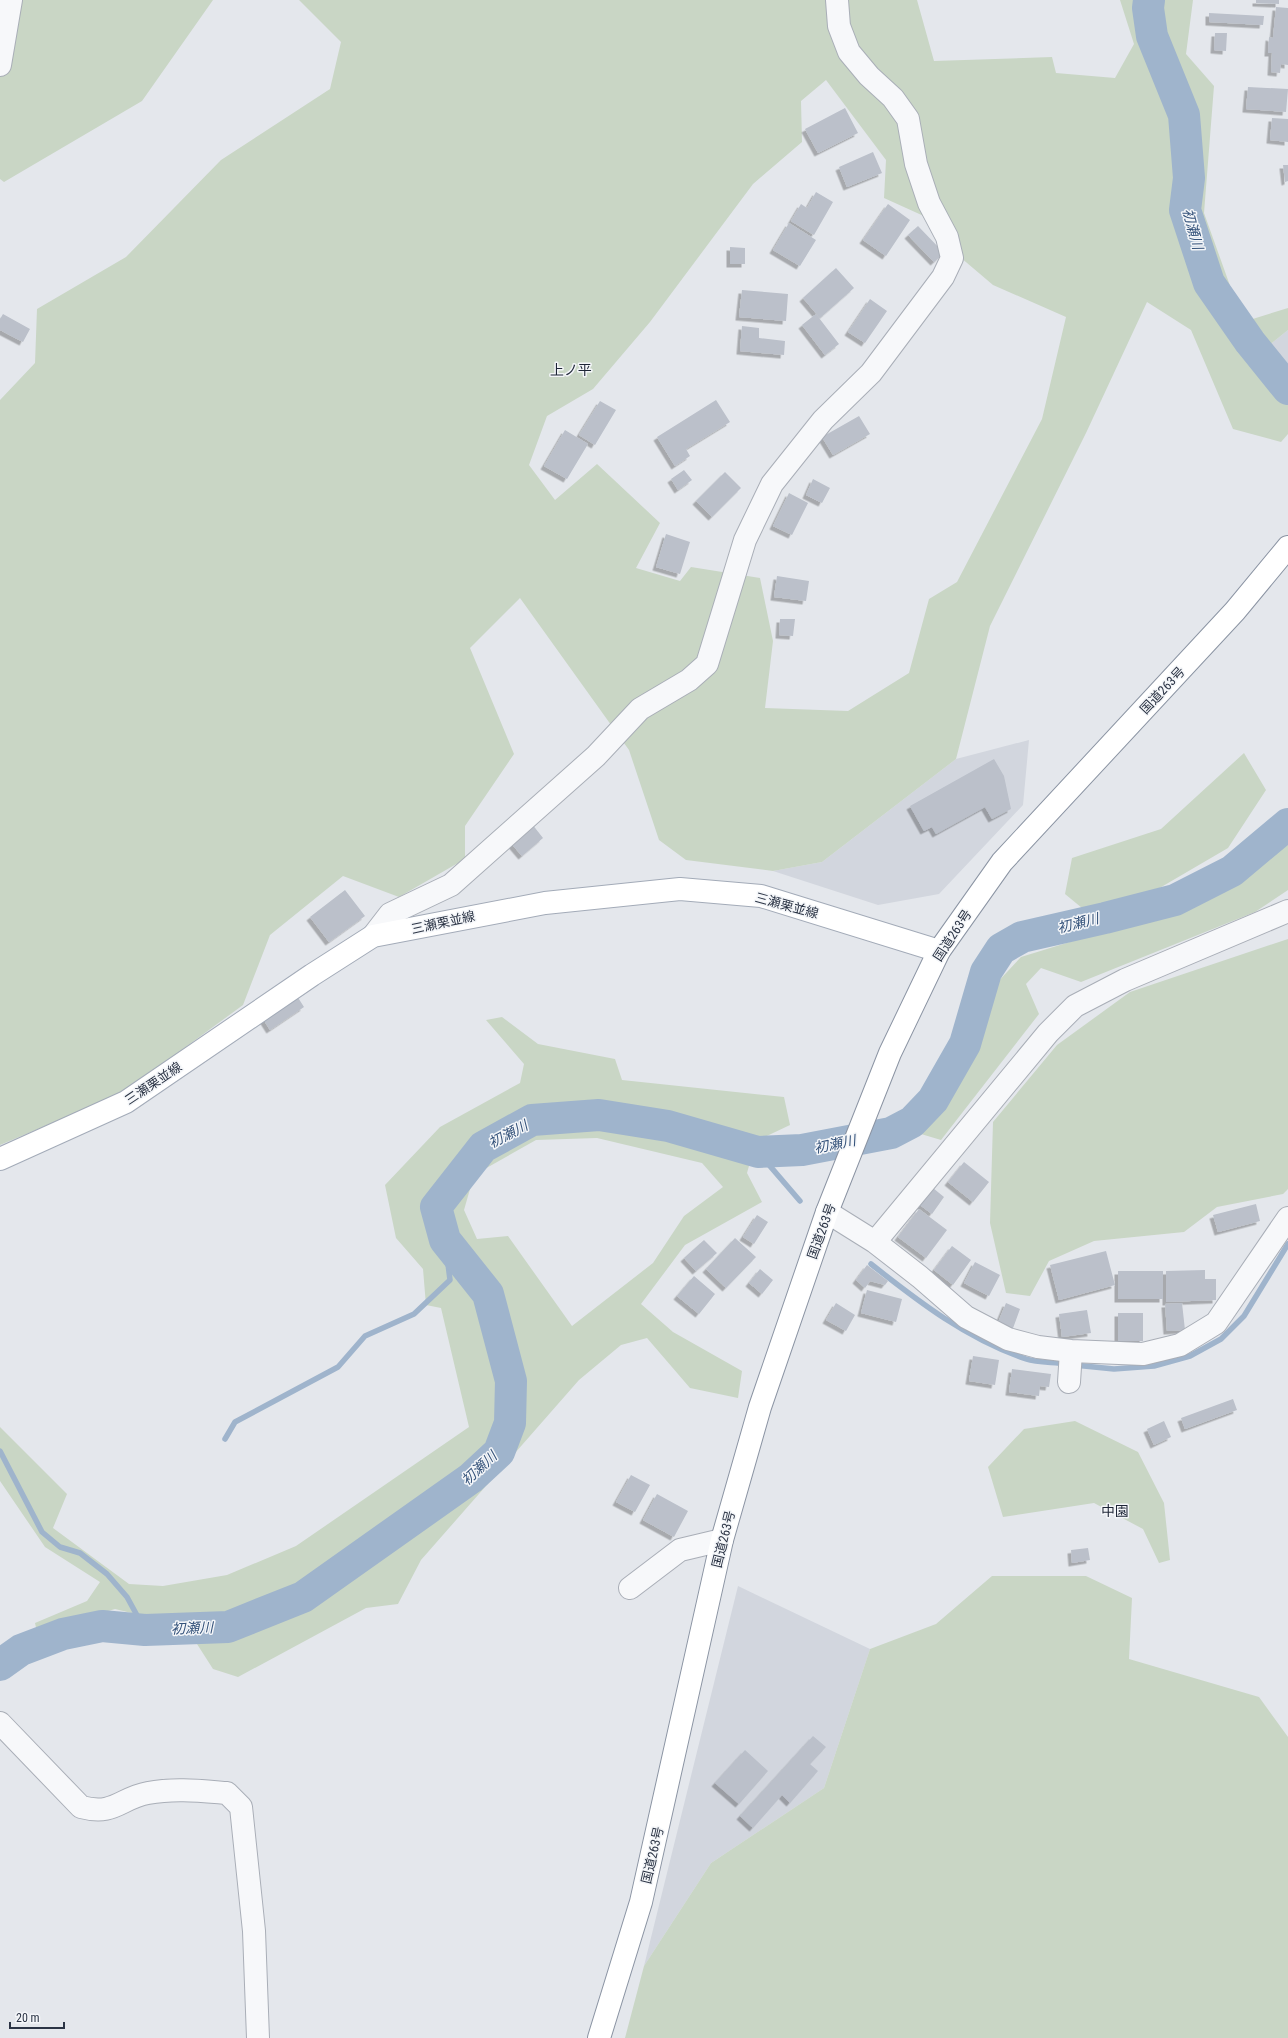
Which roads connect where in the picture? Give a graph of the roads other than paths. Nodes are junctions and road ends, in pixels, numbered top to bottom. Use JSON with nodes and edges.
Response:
{"nodes":[{"id":1,"x":11,"y":0,"type":"edge"},
{"id":2,"x":838,"y":0,"type":"edge"},
{"id":3,"x":0,"y":65,"type":"edge"},
{"id":4,"x":1288,"y":547,"type":"edge"},
{"id":5,"x":1288,"y":911,"type":"edge"},
{"id":6,"x":372,"y":936,"type":"junction"},
{"id":7,"x":939,"y":951,"type":"junction"},
{"id":8,"x":0,"y":1159,"type":"edge"},
{"id":9,"x":827,"y":1212,"type":"junction"},
{"id":10,"x":1288,"y":1218,"type":"edge"},
{"id":11,"x":875,"y":1242,"type":"junction"},
{"id":12,"x":1071,"y":1351,"type":"junction"},
{"id":13,"x":1069,"y":1382,"type":"dead end"},
{"id":14,"x":722,"y":1540,"type":"junction"},
{"id":15,"x":630,"y":1588,"type":"dead end"},
{"id":16,"x":0,"y":1723,"type":"edge"},
{"id":17,"x":258,"y":2038,"type":"edge"},
{"id":18,"x":599,"y":2038,"type":"edge"}],
"edges":[{"from":1,"to":3,"type":"street"},
{"from":2,"to":6,"type":"street"},
{"from":4,"to":7,"type":"main road","name":"国道263号"},
{"from":5,"to":11,"type":"street"},
{"from":6,"to":7,"type":"main road","name":"三瀬栗並線"},
{"from":6,"to":8,"type":"main road","name":"三瀬栗並線"},
{"from":7,"to":9,"type":"main road","name":"国道263号"},
{"from":9,"to":11,"type":"street"},
{"from":9,"to":14,"type":"main road","name":"国道263号"},
{"from":10,"to":12,"type":"street"},
{"from":11,"to":12,"type":"street"},
{"from":12,"to":13,"type":"street"},
{"from":14,"to":15,"type":"street"},
{"from":14,"to":18,"type":"main road","name":"国道263号"},
{"from":16,"to":17,"type":"street"}]}
